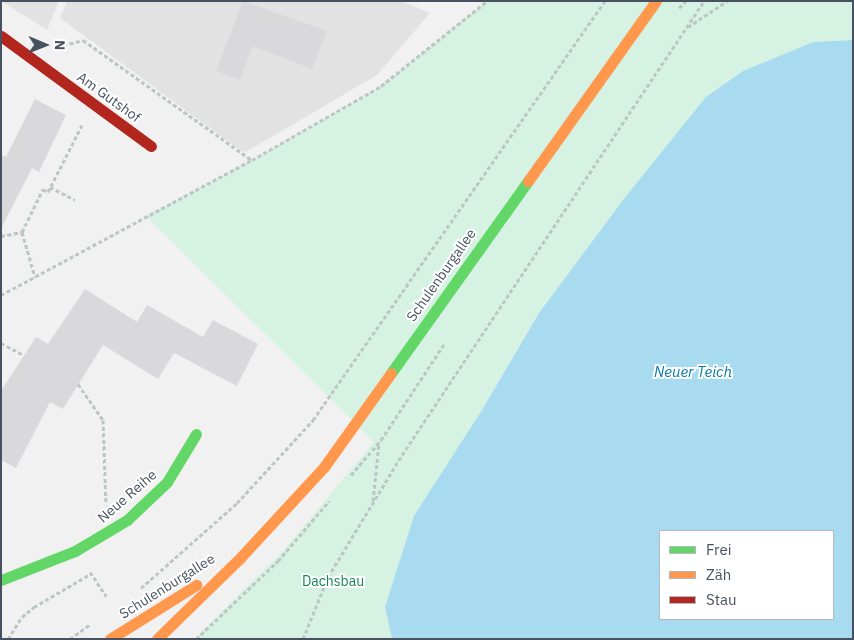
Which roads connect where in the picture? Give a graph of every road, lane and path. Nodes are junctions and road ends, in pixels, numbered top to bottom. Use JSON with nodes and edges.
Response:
{"nodes":[{"id":1,"x":487,"y":1,"type":"edge"},
{"id":2,"x":605,"y":1,"type":"edge"},
{"id":3,"x":656,"y":1,"type":"edge"},
{"id":4,"x":704,"y":1,"type":"edge"},
{"id":5,"x":727,"y":1,"type":"edge"},
{"id":6,"x":686,"y":29,"type":"junction"},
{"id":7,"x":1,"y":36,"type":"edge"},
{"id":8,"x":54,"y":48,"type":"dead end"},
{"id":9,"x":93,"y":105,"type":"junction"},
{"id":10,"x":151,"y":146,"type":"dead end"},
{"id":11,"x":252,"y":160,"type":"junction"},
{"id":12,"x":50,"y":187,"type":"junction"},
{"id":13,"x":75,"y":200,"type":"dead end"},
{"id":14,"x":22,"y":232,"type":"junction"},
{"id":15,"x":1,"y":236,"type":"edge"},
{"id":16,"x":35,"y":277,"type":"junction"},
{"id":17,"x":1,"y":295,"type":"edge"},
{"id":18,"x":1,"y":343,"type":"edge"},
{"id":19,"x":24,"y":355,"type":"dead end"},
{"id":20,"x":78,"y":384,"type":"dead end"},
{"id":21,"x":196,"y":434,"type":"dead end"},
{"id":22,"x":379,"y":442,"type":"dead end"},
{"id":23,"x":373,"y":504,"type":"junction"},
{"id":24,"x":107,"y":534,"type":"junction"},
{"id":25,"x":75,"y":551,"type":"junction"},
{"id":26,"x":240,"y":558,"type":"junction"},
{"id":27,"x":92,"y":573,"type":"junction"},
{"id":28,"x":1,"y":580,"type":"edge"},
{"id":29,"x":134,"y":594,"type":"dead end"},
{"id":30,"x":106,"y":596,"type":"dead end"},
{"id":31,"x":94,"y":622,"type":"dead end"},
{"id":32,"x":8,"y":639,"type":"edge"},
{"id":33,"x":70,"y":639,"type":"edge"},
{"id":34,"x":110,"y":639,"type":"edge"},
{"id":35,"x":157,"y":639,"type":"edge"},
{"id":36,"x":303,"y":639,"type":"edge"}],
"edges":[{"from":1,"to":11,"type":"path"},
{"from":2,"to":29,"type":"path"},
{"from":3,"to":26,"type":"street","name":"Schulenburgallee"},
{"from":4,"to":6,"type":"path"},
{"from":5,"to":6,"type":"path"},
{"from":6,"to":23,"type":"path"},
{"from":7,"to":9,"type":"street","name":"Am Gutshof"},
{"from":8,"to":11,"type":"path"},
{"from":9,"to":10,"type":"street","name":"Am Gutshof"},
{"from":9,"to":12,"type":"path"},
{"from":11,"to":16,"type":"path"},
{"from":12,"to":13,"type":"path"},
{"from":12,"to":14,"type":"path"},
{"from":14,"to":15,"type":"path"},
{"from":14,"to":16,"type":"path"},
{"from":16,"to":17,"type":"path"},
{"from":18,"to":19,"type":"path"},
{"from":20,"to":24,"type":"path"},
{"from":21,"to":24,"type":"street","name":"Neue Reihe"},
{"from":22,"to":23,"type":"path"},
{"from":23,"to":36,"type":"path"},
{"from":24,"to":25,"type":"street","name":"Neue Reihe"},
{"from":25,"to":27,"type":"path"},
{"from":25,"to":28,"type":"street","name":"Neue Reihe"},
{"from":26,"to":34,"type":"street","name":"Schulenburgallee"},
{"from":26,"to":35,"type":"street","name":"Schulenburgallee"},
{"from":27,"to":30,"type":"path"},
{"from":27,"to":32,"type":"path"},
{"from":31,"to":33,"type":"path"}]}
